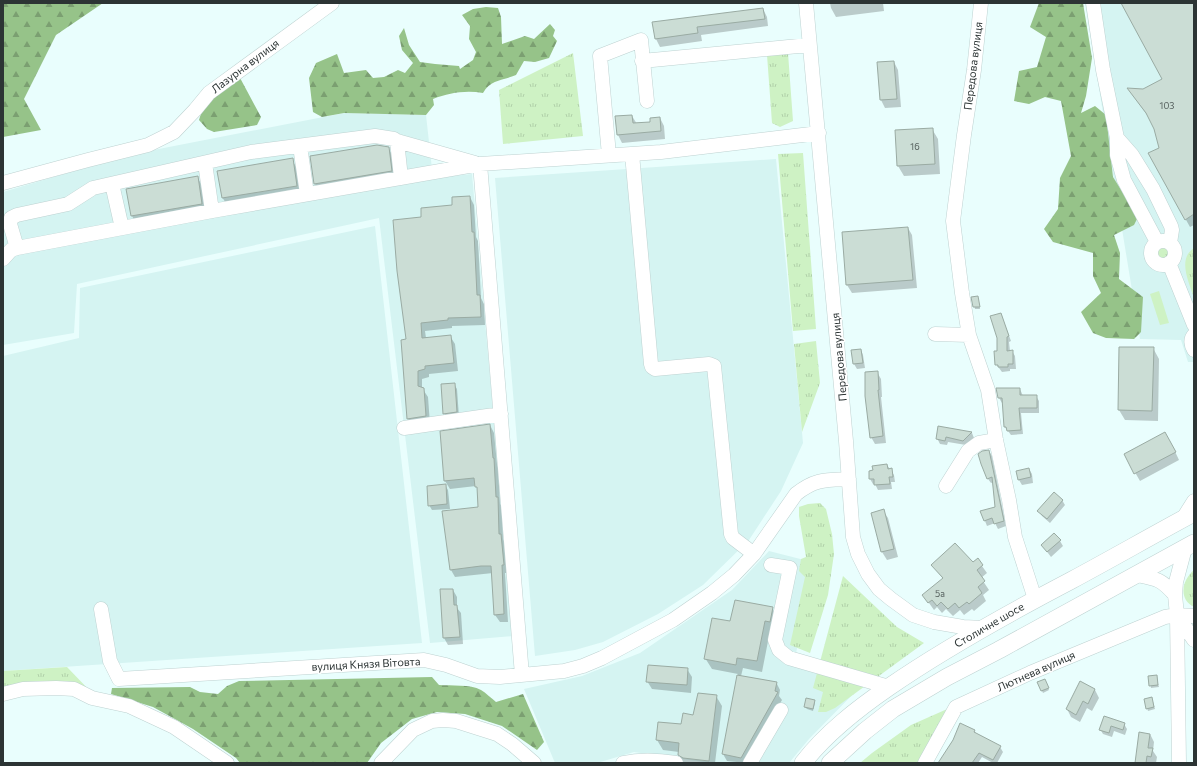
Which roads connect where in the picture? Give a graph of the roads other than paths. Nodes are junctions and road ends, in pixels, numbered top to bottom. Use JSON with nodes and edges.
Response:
{"nodes":[{"id":1,"x":332,"y":3,"type":"edge"},
{"id":2,"x":806,"y":3,"type":"edge"},
{"id":3,"x":981,"y":3,"type":"edge"},
{"id":4,"x":1092,"y":3,"type":"edge"},
{"id":5,"x":809,"y":45,"type":"junction"},
{"id":6,"x":642,"y":61,"type":"junction"},
{"id":7,"x":647,"y":101,"type":"dead end"},
{"id":8,"x":819,"y":133,"type":"junction"},
{"id":9,"x":1117,"y":138,"type":"junction"},
{"id":10,"x":397,"y":141,"type":"junction"},
{"id":11,"x":300,"y":146,"type":"junction"},
{"id":12,"x":632,"y":154,"type":"junction"},
{"id":13,"x":609,"y":156,"type":"junction"},
{"id":14,"x":205,"y":162,"type":"junction"},
{"id":15,"x":480,"y":164,"type":"junction"},
{"id":16,"x":401,"y":178,"type":"junction"},
{"id":17,"x":3,"y":183,"type":"edge"},
{"id":18,"x":112,"y":184,"type":"junction"},
{"id":19,"x":307,"y":194,"type":"junction"},
{"id":20,"x":212,"y":211,"type":"junction"},
{"id":21,"x":122,"y":228,"type":"junction"},
{"id":22,"x":1164,"y":243,"type":"junction"},
{"id":23,"x":17,"y":248,"type":"junction"},
{"id":24,"x":3,"y":259,"type":"edge"},
{"id":25,"x":1169,"y":263,"type":"junction"},
{"id":26,"x":1194,"y":325,"type":"edge"},
{"id":27,"x":935,"y":334,"type":"dead end"},
{"id":28,"x":969,"y":335,"type":"junction"},
{"id":29,"x":1194,"y":335,"type":"edge"},
{"id":30,"x":1194,"y":350,"type":"edge"},
{"id":31,"x":501,"y":414,"type":"junction"},
{"id":32,"x":404,"y":428,"type":"dead end"},
{"id":33,"x":996,"y":440,"type":"junction"},
{"id":34,"x":849,"y":479,"type":"junction"},
{"id":35,"x":946,"y":486,"type":"dead end"},
{"id":36,"x":1194,"y":502,"type":"edge"},
{"id":37,"x":1188,"y":517,"type":"edge"},
{"id":38,"x":1190,"y":546,"type":"edge"},
{"id":39,"x":754,"y":554,"type":"junction"},
{"id":40,"x":771,"y":565,"type":"dead end"},
{"id":41,"x":1137,"y":575,"type":"junction"},
{"id":42,"x":1175,"y":596,"type":"junction"},
{"id":43,"x":1035,"y":599,"type":"junction"},
{"id":44,"x":101,"y":609,"type":"dead end"},
{"id":45,"x":1177,"y":615,"type":"junction"},
{"id":46,"x":1194,"y":616,"type":"edge"},
{"id":47,"x":984,"y":628,"type":"junction"},
{"id":48,"x":1194,"y":640,"type":"edge"},
{"id":49,"x":999,"y":650,"type":"junction"},
{"id":50,"x":522,"y":675,"type":"junction"},
{"id":51,"x":889,"y":687,"type":"junction"},
{"id":52,"x":3,"y":694,"type":"edge"},
{"id":53,"x":781,"y":710,"type":"dead end"},
{"id":54,"x":227,"y":763,"type":"edge"},
{"id":55,"x":381,"y":763,"type":"edge"},
{"id":56,"x":534,"y":763,"type":"edge"},
{"id":57,"x":623,"y":763,"type":"edge"},
{"id":58,"x":676,"y":763,"type":"edge"},
{"id":59,"x":750,"y":763,"type":"edge"},
{"id":60,"x":802,"y":763,"type":"edge"},
{"id":61,"x":830,"y":763,"type":"edge"},
{"id":62,"x":925,"y":763,"type":"edge"},
{"id":63,"x":1179,"y":763,"type":"edge"}],
"edges":[{"from":1,"to":17,"type":"street","name":"Лазурна вулиця"},
{"from":2,"to":5,"type":"street","name":"Передова вулиця"},
{"from":3,"to":28,"type":"street","name":"Передова вулиця"},
{"from":4,"to":9,"type":"street"},
{"from":5,"to":6,"type":"street"},
{"from":5,"to":8,"type":"street","name":"Передова вулиця"},
{"from":6,"to":7,"type":"street"},
{"from":6,"to":13,"type":"street"},
{"from":8,"to":12,"type":"street"},
{"from":8,"to":34,"type":"street","name":"Передова вулиця"},
{"from":9,"to":22,"type":"street"},
{"from":9,"to":22,"type":"street"},
{"from":10,"to":11,"type":"street"},
{"from":10,"to":15,"type":"street"},
{"from":10,"to":16,"type":"street"},
{"from":11,"to":14,"type":"street"},
{"from":11,"to":19,"type":"street"},
{"from":12,"to":13,"type":"street"},
{"from":12,"to":39,"type":"street"},
{"from":13,"to":15,"type":"street"},
{"from":14,"to":18,"type":"street"},
{"from":14,"to":20,"type":"street"},
{"from":15,"to":16,"type":"street"},
{"from":15,"to":31,"type":"street"},
{"from":16,"to":19,"type":"street"},
{"from":18,"to":21,"type":"street"},
{"from":18,"to":23,"type":"street"},
{"from":19,"to":20,"type":"street"},
{"from":20,"to":21,"type":"street"},
{"from":21,"to":23,"type":"street"},
{"from":22,"to":25,"type":"street"},
{"from":22,"to":25,"type":"street"},
{"from":23,"to":24,"type":"street"},
{"from":25,"to":26,"type":"street"},
{"from":27,"to":28,"type":"street"},
{"from":28,"to":33,"type":"street","name":"Передова вулиця"},
{"from":29,"to":30,"type":"street"},
{"from":31,"to":32,"type":"street"},
{"from":31,"to":50,"type":"street"},
{"from":33,"to":35,"type":"street"},
{"from":33,"to":43,"type":"street","name":"Передова вулиця"},
{"from":34,"to":39,"type":"street","name":"вулиця Князя Вітовта"},
{"from":34,"to":47,"type":"street","name":"Передова вулиця"},
{"from":36,"to":37,"type":"street"},
{"from":37,"to":43,"type":"main road","name":"Столичне шосе"},
{"from":38,"to":41,"type":"main road"},
{"from":38,"to":42,"type":"street"},
{"from":39,"to":50,"type":"street","name":"вулиця Князя Вітовта"},
{"from":40,"to":51,"type":"street"},
{"from":41,"to":42,"type":"street"},
{"from":41,"to":49,"type":"main road"},
{"from":42,"to":45,"type":"street"},
{"from":43,"to":47,"type":"main road","name":"Столичне шосе"},
{"from":44,"to":50,"type":"street","name":"вулиця Князя Вітовта"},
{"from":45,"to":46,"type":"street","name":"Лютнева вулиця"},
{"from":45,"to":48,"type":"street"},
{"from":45,"to":62,"type":"street","name":"Лютнева вулиця"},
{"from":45,"to":63,"type":"street"},
{"from":47,"to":49,"type":"main road"},
{"from":47,"to":51,"type":"main road","name":"Столичне шосе"},
{"from":49,"to":61,"type":"main road"},
{"from":51,"to":60,"type":"main road","name":"Столичне шосе"},
{"from":52,"to":54,"type":"street"},
{"from":53,"to":59,"type":"street"},
{"from":55,"to":56,"type":"street"},
{"from":57,"to":58,"type":"street"}]}
